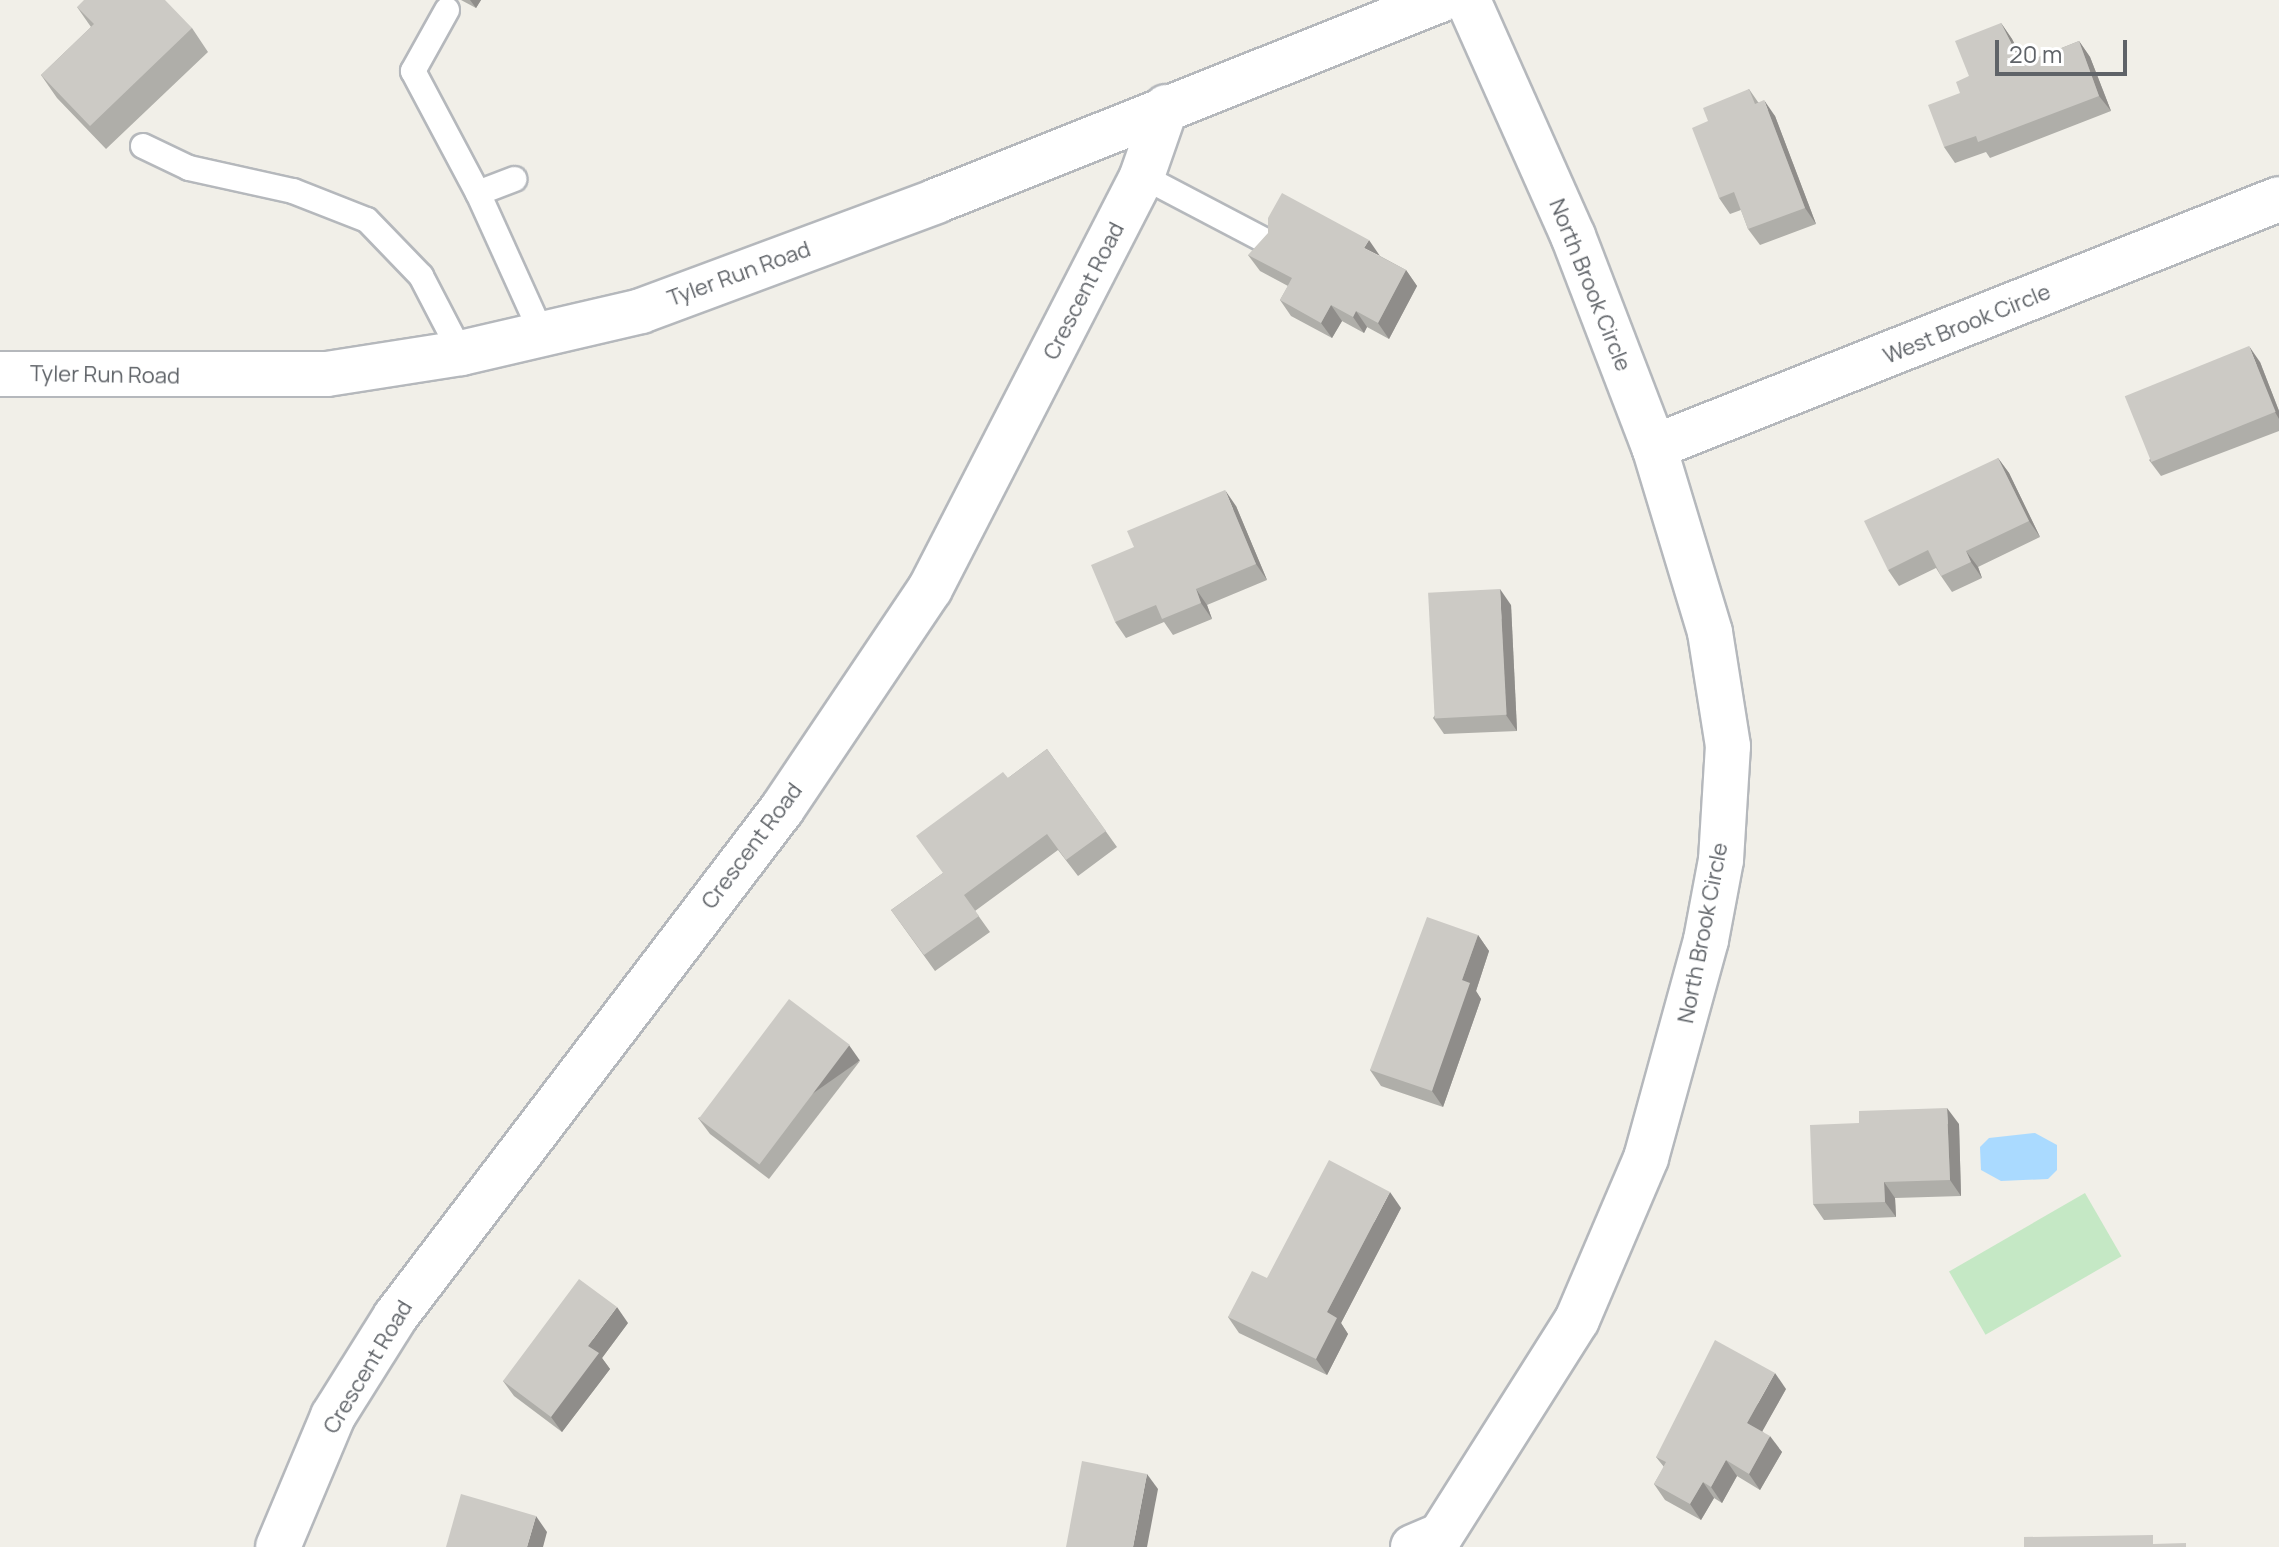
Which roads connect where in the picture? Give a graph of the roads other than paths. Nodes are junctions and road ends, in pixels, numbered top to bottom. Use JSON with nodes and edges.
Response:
{"nodes":[{"id":1,"x":1440,"y":0,"type":"edge"},
{"id":2,"x":1468,"y":0,"type":"edge"},
{"id":3,"x":447,"y":10,"type":"dead end"},
{"id":4,"x":1166,"y":107,"type":"junction"},
{"id":5,"x":143,"y":146,"type":"dead end"},
{"id":6,"x":1142,"y":176,"type":"junction"},
{"id":7,"x":514,"y":179,"type":"dead end"},
{"id":8,"x":478,"y":193,"type":"junction"},
{"id":9,"x":2279,"y":199,"type":"edge"},
{"id":10,"x":1266,"y":241,"type":"edge"},
{"id":11,"x":542,"y":334,"type":"junction"},
{"id":12,"x":461,"y":353,"type":"junction"},
{"id":13,"x":0,"y":374,"type":"edge"},
{"id":14,"x":1654,"y":447,"type":"junction"},
{"id":15,"x":278,"y":1547,"type":"edge"},
{"id":16,"x":1413,"y":1547,"type":"edge"}],
"edges":[{"from":1,"to":4,"type":"street","name":"Tyler Run Road"},
{"from":2,"to":14,"type":"street","name":"North Brook Circle"},
{"from":3,"to":8,"type":"lane"},
{"from":4,"to":6,"type":"street","name":"Crescent Road"},
{"from":4,"to":11,"type":"street","name":"Tyler Run Road"},
{"from":5,"to":12,"type":"lane"},
{"from":6,"to":10,"type":"lane"},
{"from":6,"to":15,"type":"street","name":"Crescent Road"},
{"from":7,"to":8,"type":"lane"},
{"from":8,"to":11,"type":"lane"},
{"from":9,"to":14,"type":"street","name":"West Brook Circle"},
{"from":11,"to":12,"type":"street","name":"Tyler Run Road"},
{"from":12,"to":13,"type":"street","name":"Tyler Run Road"},
{"from":14,"to":16,"type":"street","name":"North Brook Circle"}]}
